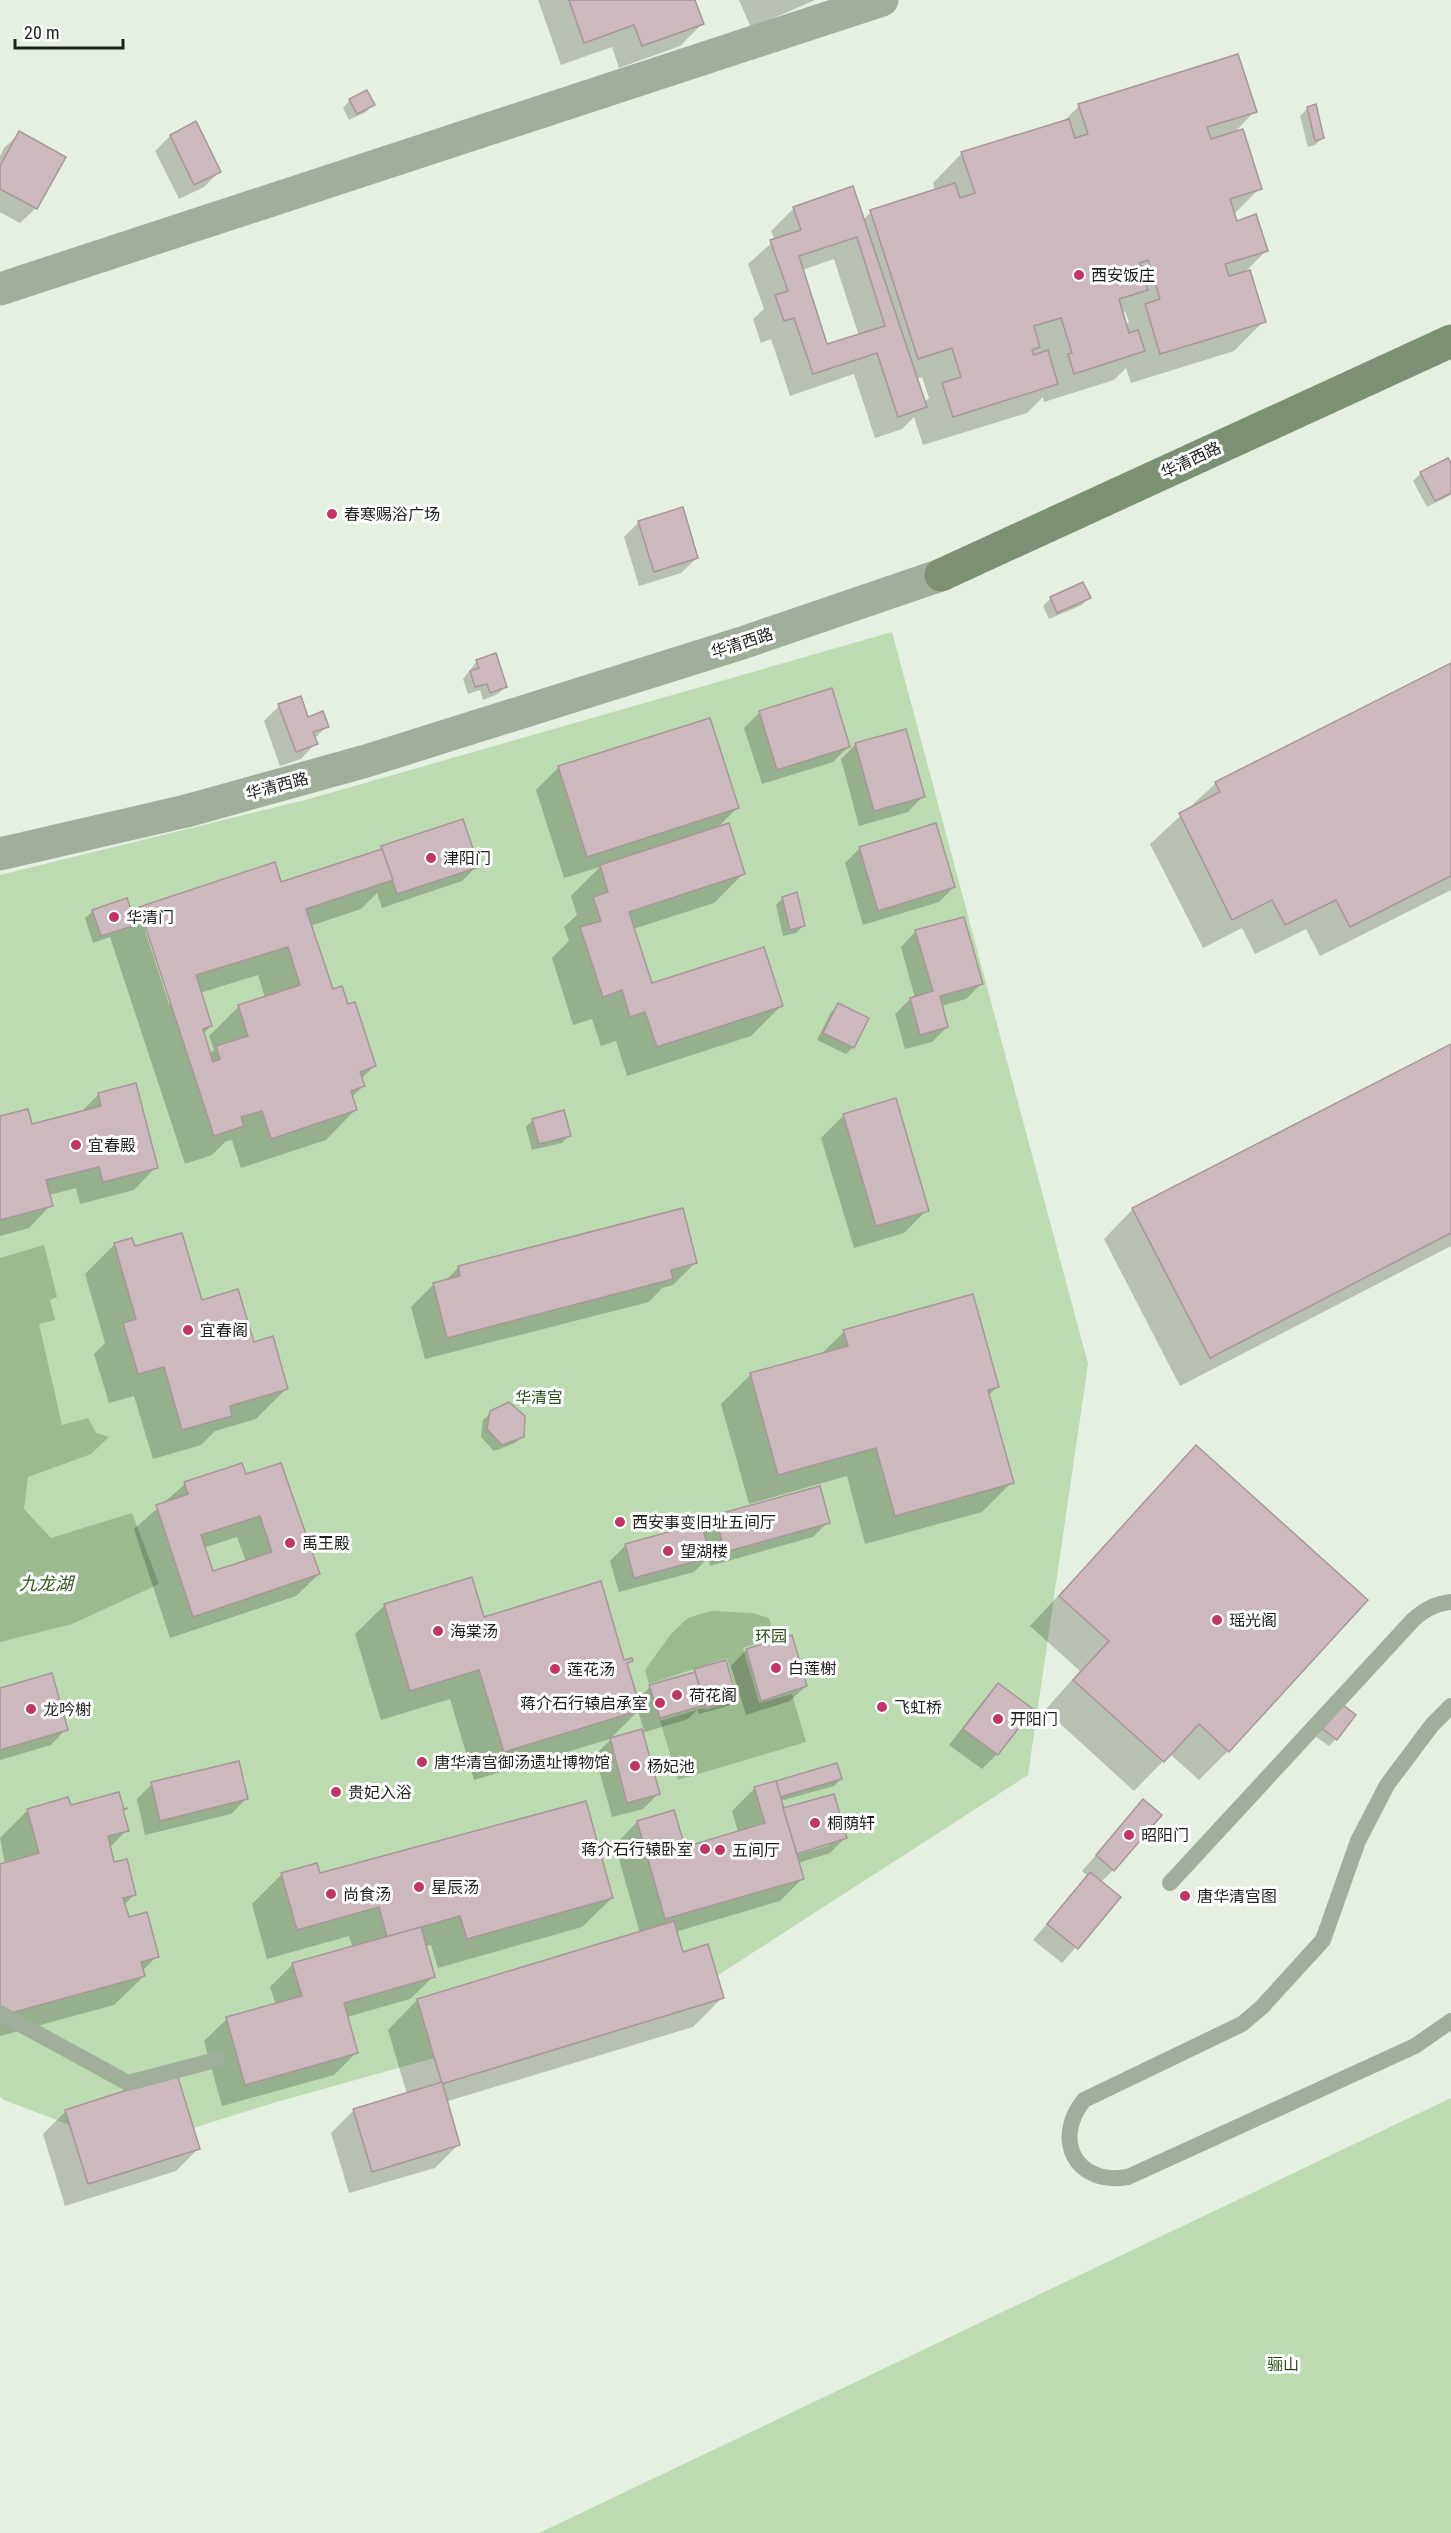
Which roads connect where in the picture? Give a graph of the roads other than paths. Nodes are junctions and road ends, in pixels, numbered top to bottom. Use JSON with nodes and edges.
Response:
{"nodes":[{"id":1,"x":882,"y":0,"type":"edge"},
{"id":2,"x":0,"y":289,"type":"edge"},
{"id":3,"x":1451,"y":341,"type":"edge"},
{"id":4,"x":0,"y":854,"type":"edge"},
{"id":5,"x":1451,"y":1602,"type":"edge"},
{"id":6,"x":1451,"y":1706,"type":"edge"},
{"id":7,"x":1170,"y":1883,"type":"dead end"},
{"id":8,"x":0,"y":2013,"type":"edge"},
{"id":9,"x":1451,"y":2020,"type":"edge"},
{"id":10,"x":216,"y":2060,"type":"dead end"}],
"edges":[{"from":1,"to":2,"type":"street"},
{"from":3,"to":4,"type":"street","name":"华清西路"},
{"from":5,"to":7,"type":"lane"},
{"from":6,"to":9,"type":"lane"},
{"from":8,"to":10,"type":"lane"}]}
